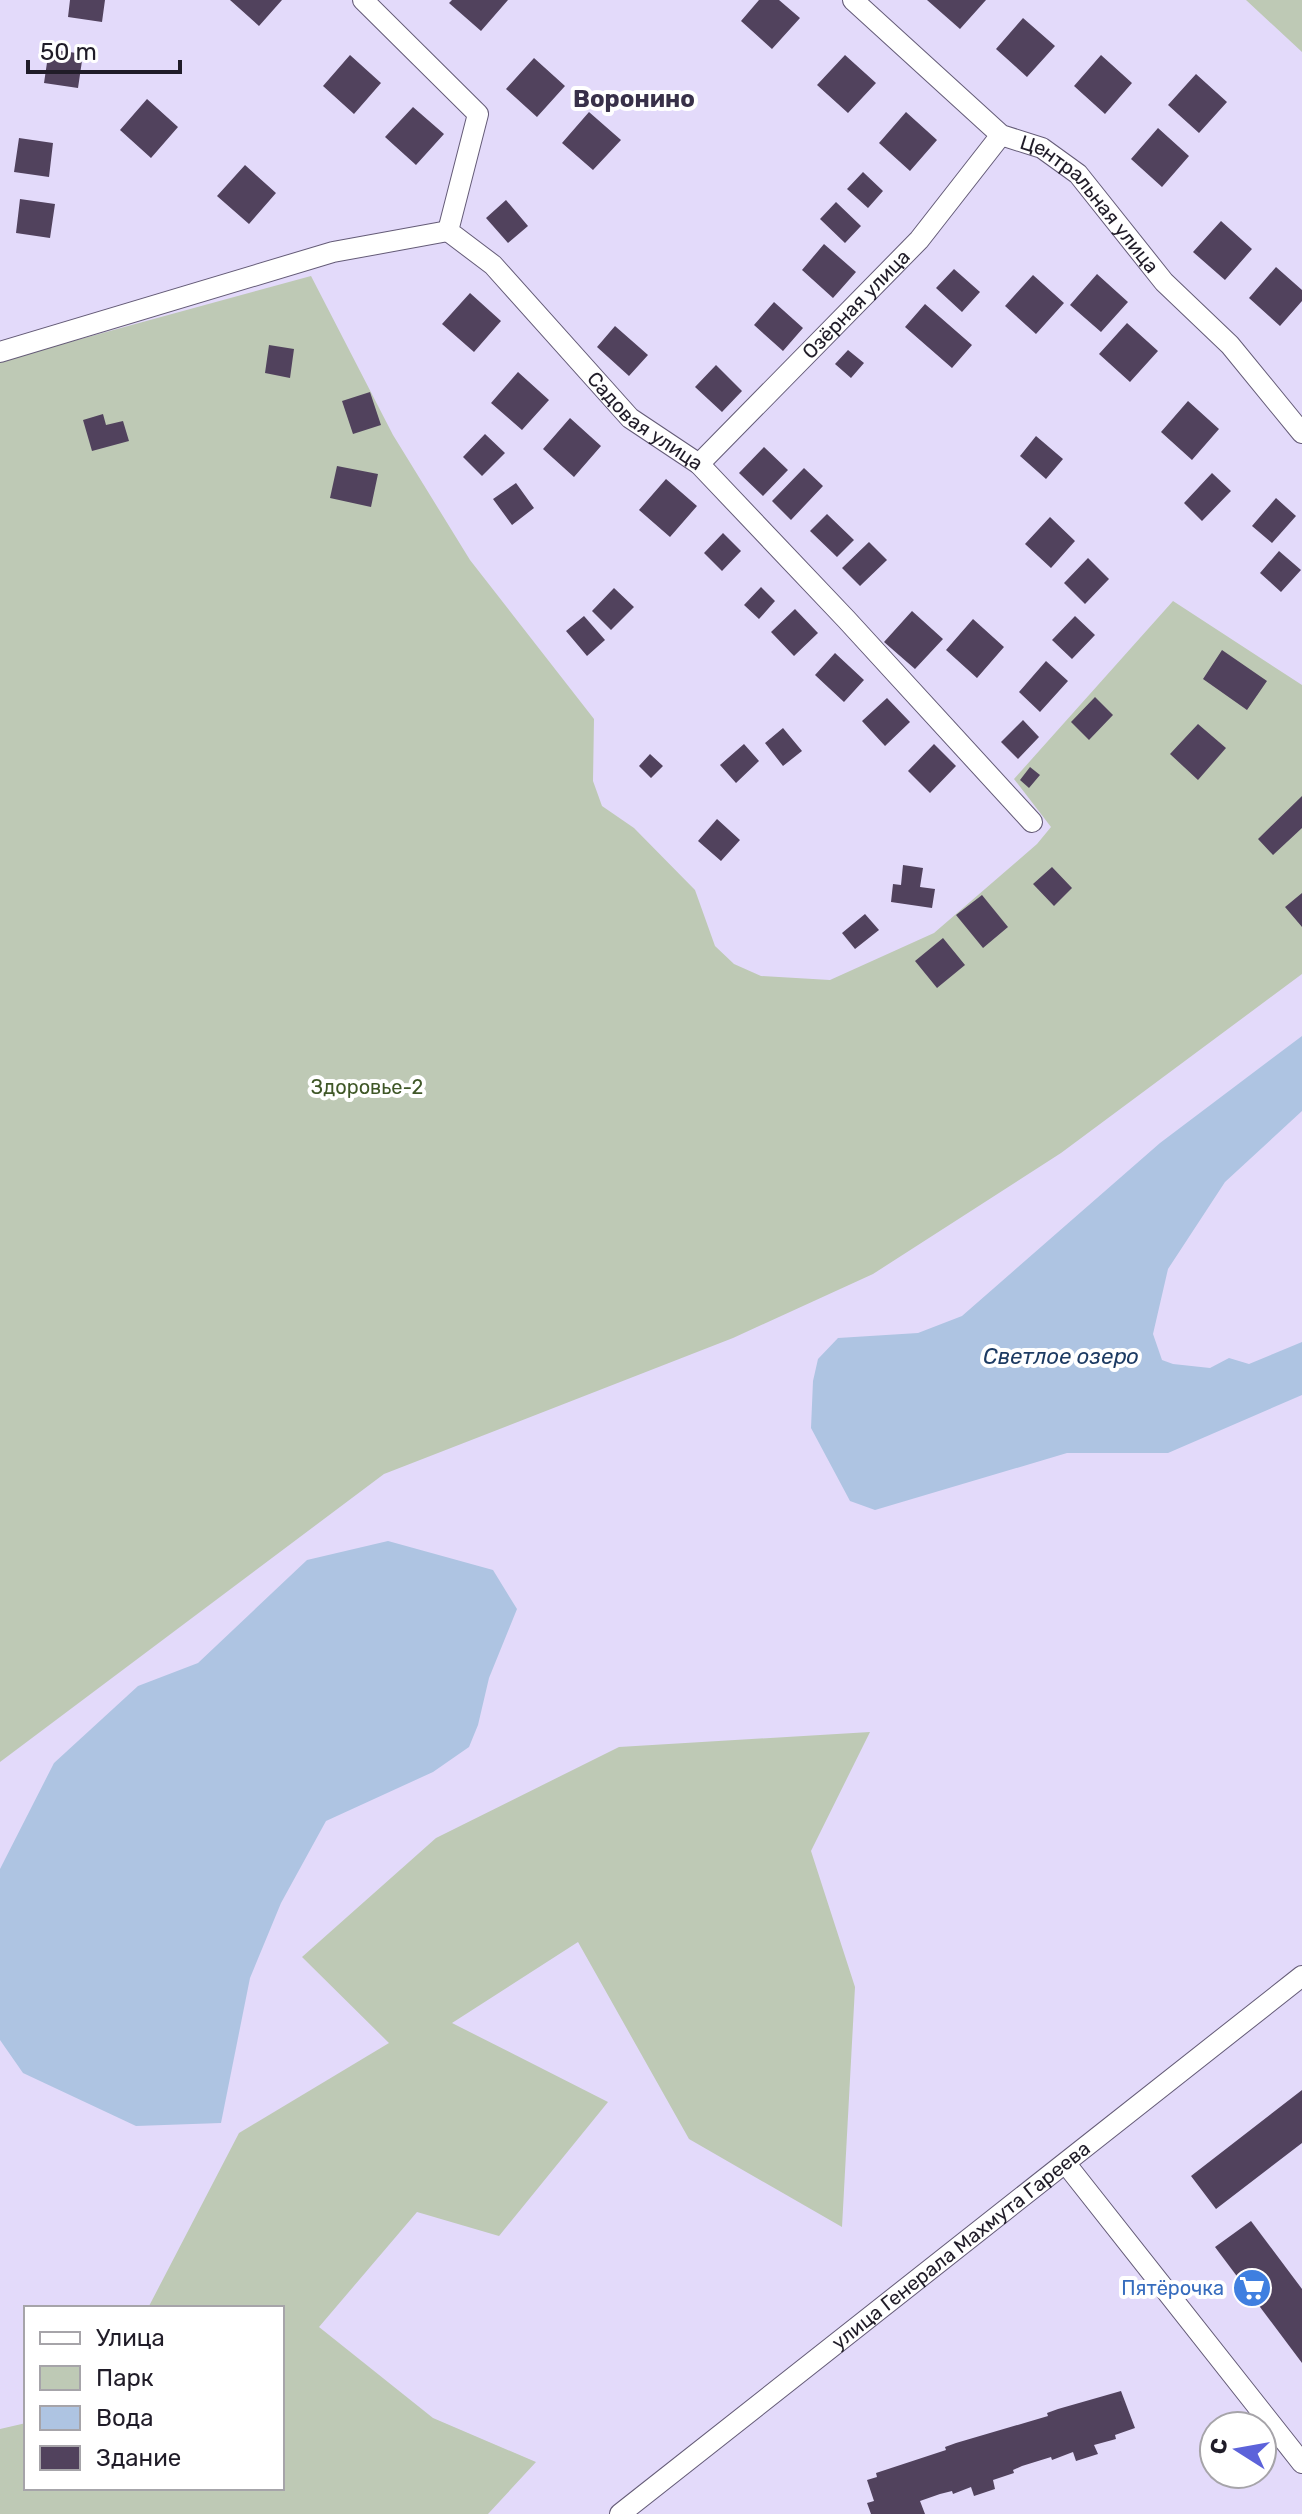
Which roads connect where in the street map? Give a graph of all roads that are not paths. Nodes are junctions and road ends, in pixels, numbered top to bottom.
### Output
1 (363, 0) edge
2 (853, 0) edge
3 (1001, 135) junction
4 (448, 231) junction
5 (0, 352) edge
6 (1302, 433) edge
7 (699, 464) junction
8 (1032, 822) dead end
9 (1302, 1976) edge
10 (1066, 2164) junction
11 (1302, 2463) edge
12 (620, 2514) edge

1 - 4 street
2 - 3 street, Центральная улица
3 - 6 street, Центральная улица
3 - 7 street, Озёрная улица
4 - 5 street
4 - 7 street, Садовая улица
7 - 8 street, Садовая улица
9 - 10 street, улица Генерала Махмута Гареева
10 - 11 street
10 - 12 street, улица Генерала Махмута Гареева

